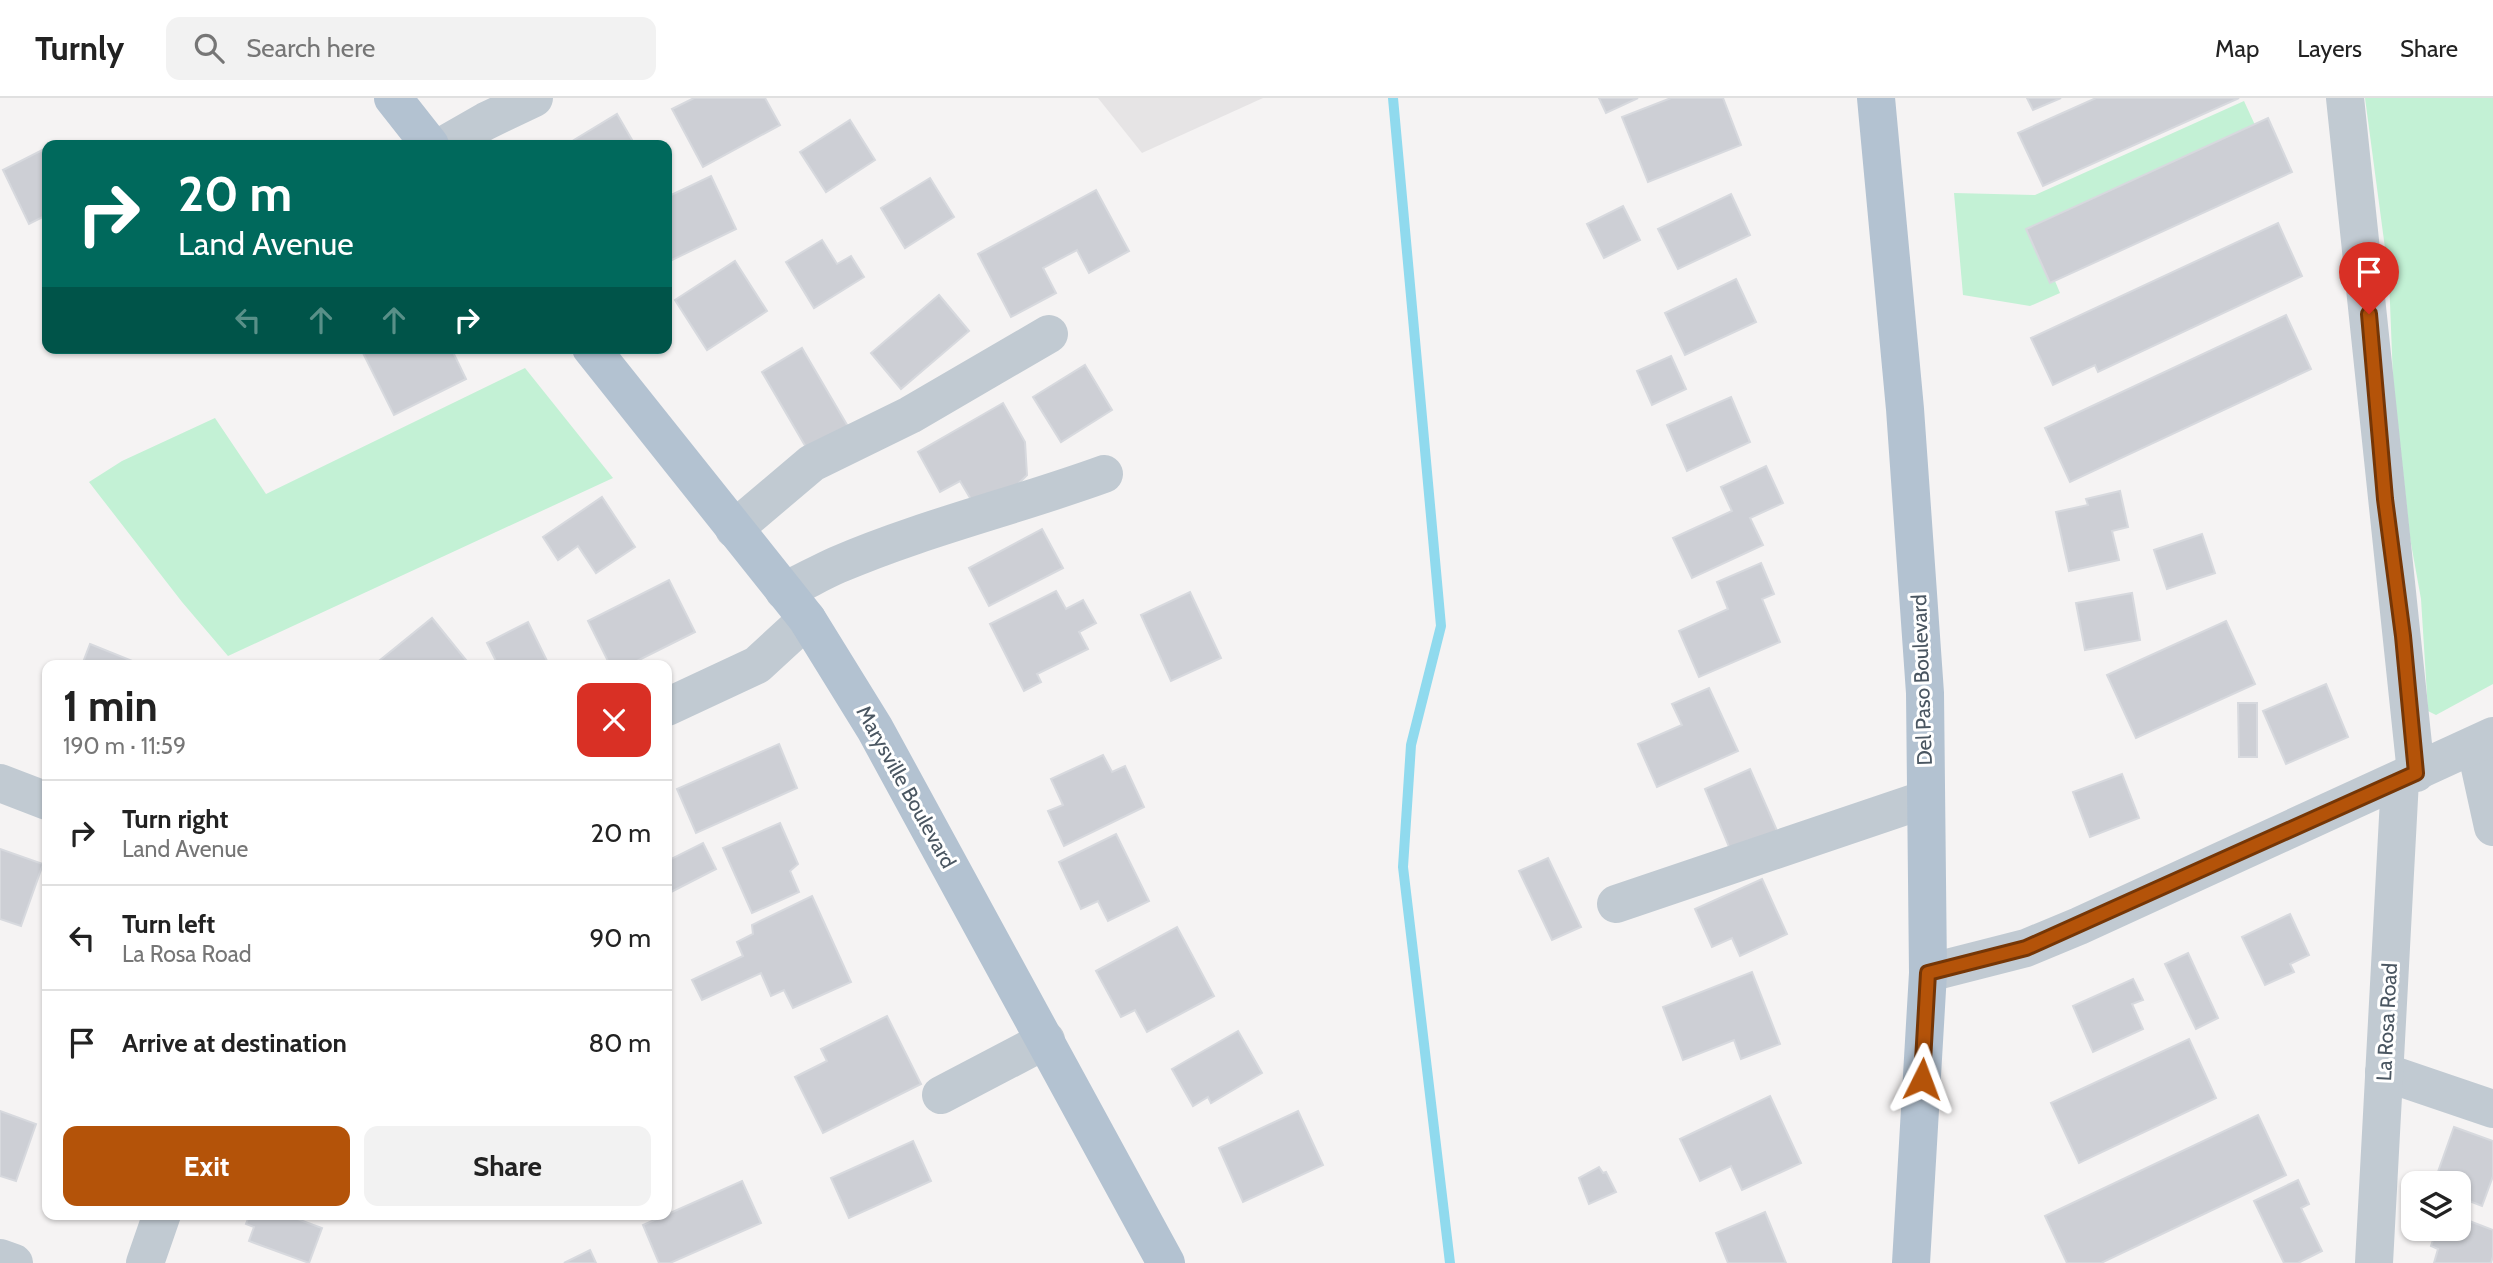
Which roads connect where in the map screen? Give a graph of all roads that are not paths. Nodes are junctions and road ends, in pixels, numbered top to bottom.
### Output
1 (393, 98) edge
2 (534, 98) edge
3 (1876, 98) edge
4 (2345, 98) edge
5 (426, 140) edge
6 (453, 140) edge
7 (1049, 334) dead end
8 (596, 354) edge
9 (1104, 474) dead end
10 (734, 529) junction
11 (795, 605) junction
12 (672, 705) edge
13 (2484, 741) edge
14 (2408, 777) junction
15 (0, 783) edge
16 (42, 799) edge
17 (1926, 799) junction
18 (2493, 827) edge
19 (1616, 904) dead end
20 (1928, 973) junction
21 (1046, 1041) junction
22 (2384, 1072) junction
23 (941, 1094) dead end
24 (2493, 1109) edge
25 (160, 1220) edge
26 (0, 1258) edge
27 (14, 1263) edge
28 (145, 1263) edge
29 (1166, 1263) edge
30 (1911, 1263) edge
31 (2374, 1263) edge

1 - 5 main road
2 - 6 street
3 - 17 main road, Del Paso Boulevard
4 - 14 street, La Rosa Road
7 - 10 street
8 - 10 main road, Marysville Boulevard
9 - 11 street
10 - 11 main road, Marysville Boulevard
11 - 12 street
11 - 21 main road, Marysville Boulevard
13 - 14 street
13 - 18 street
14 - 20 street
14 - 22 street, La Rosa Road
15 - 16 street
17 - 19 street
17 - 20 main road, Del Paso Boulevard
20 - 30 main road, Del Paso Boulevard
21 - 23 street
21 - 29 main road, Marysville Boulevard
22 - 24 street
22 - 31 street, La Rosa Road
25 - 28 street
26 - 27 street

